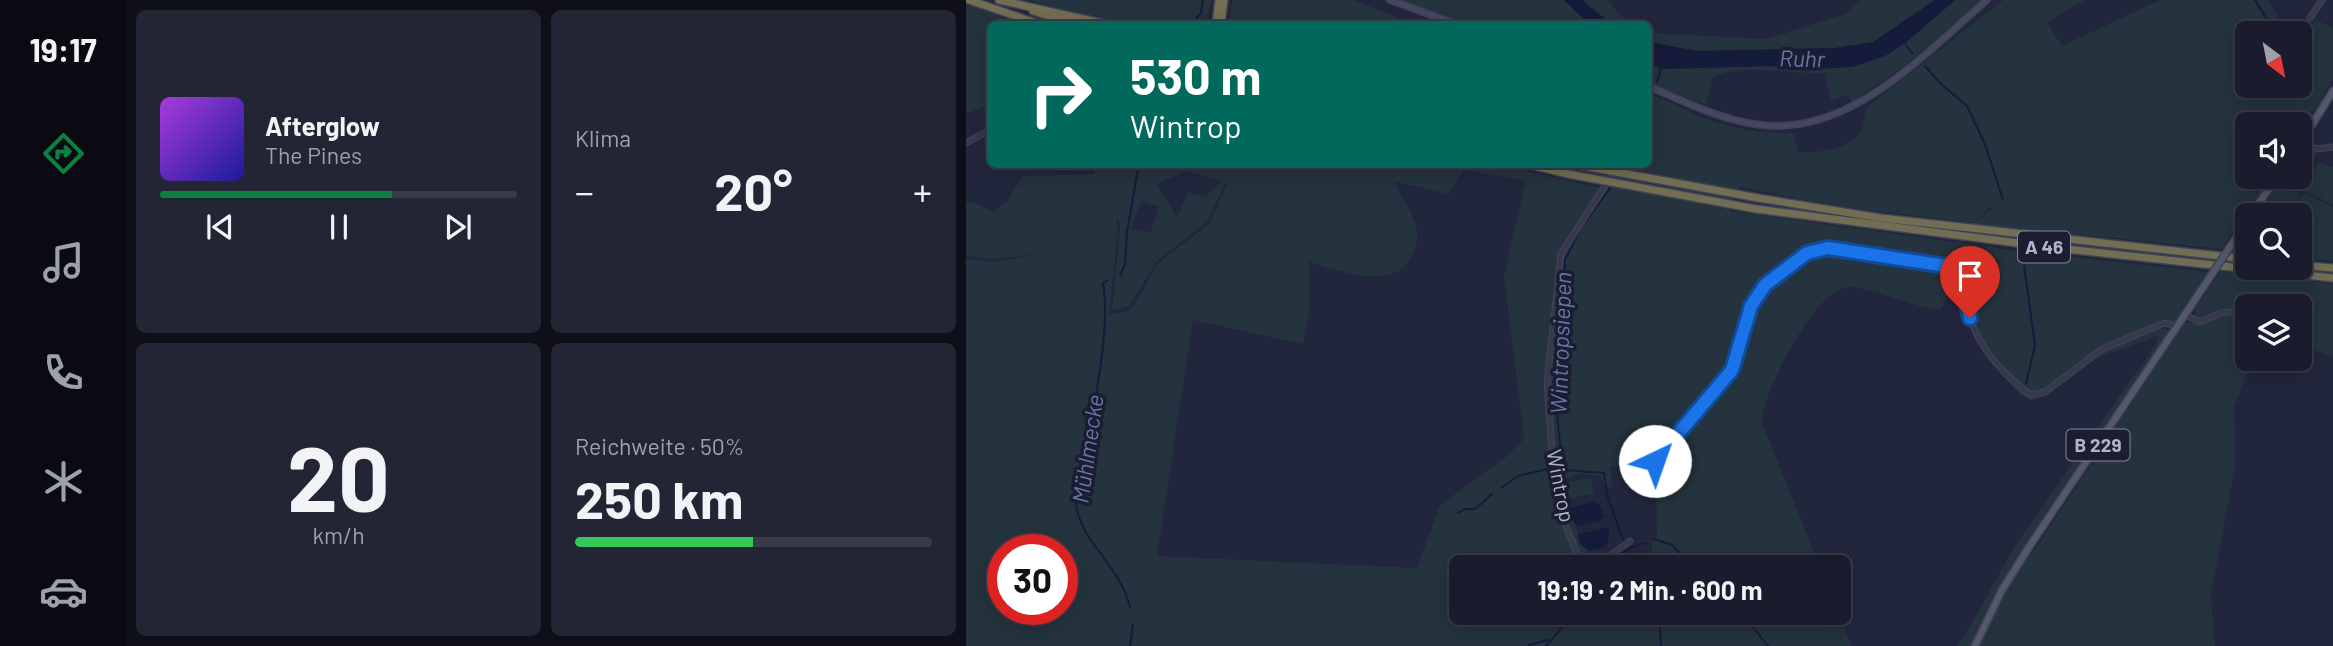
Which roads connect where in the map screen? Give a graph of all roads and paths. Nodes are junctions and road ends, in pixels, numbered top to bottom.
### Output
1 (969, 0) edge
2 (999, 0) edge
3 (1222, 0) edge
4 (1390, 0) edge
5 (1987, 0) edge
6 (2322, 0) edge
7 (1219, 16) junction
8 (1019, 18) junction
9 (2310, 19) dead end
10 (1026, 21) edge
11 (1029, 21) edge
12 (1064, 21) edge
13 (1093, 21) edge
14 (1213, 21) edge
15 (1220, 21) edge
16 (1448, 21) edge
17 (1652, 87) edge
18 (2333, 91) edge
19 (2312, 125) edge
20 (987, 132) edge
21 (966, 143) edge
22 (2333, 147) edge
23 (2312, 148) edge
24 (1543, 168) edge
25 (1595, 168) edge
26 (1616, 168) edge
27 (2235, 239) edge
28 (2235, 258) edge
29 (2312, 265) edge
30 (2333, 268) edge
31 (2333, 278) edge
32 (2235, 312) edge
33 (2185, 315) junction
34 (2178, 326) junction
35 (1638, 466) dead end
36 (1630, 541) dead end
37 (1975, 646) edge

1 - 8 highway
2 - 12 highway
2 - 13 highway
3 - 7 highway
4 - 16 main road
5 - 17 main road
6 - 9 street
7 - 14 highway
7 - 15 highway
8 - 10 highway
8 - 11 highway
18 - 19 main road
20 - 21 street
22 - 23 street
24 - 31 highway, A 46, bridge
25 - 28 highway, A 46, bridge
26 - 36 street, Wintrop
27 - 33 main road, B 229, bridge
29 - 30 highway
32 - 33 street
33 - 34 main road, B 229
34 - 35 street
34 - 37 main road, B 229

